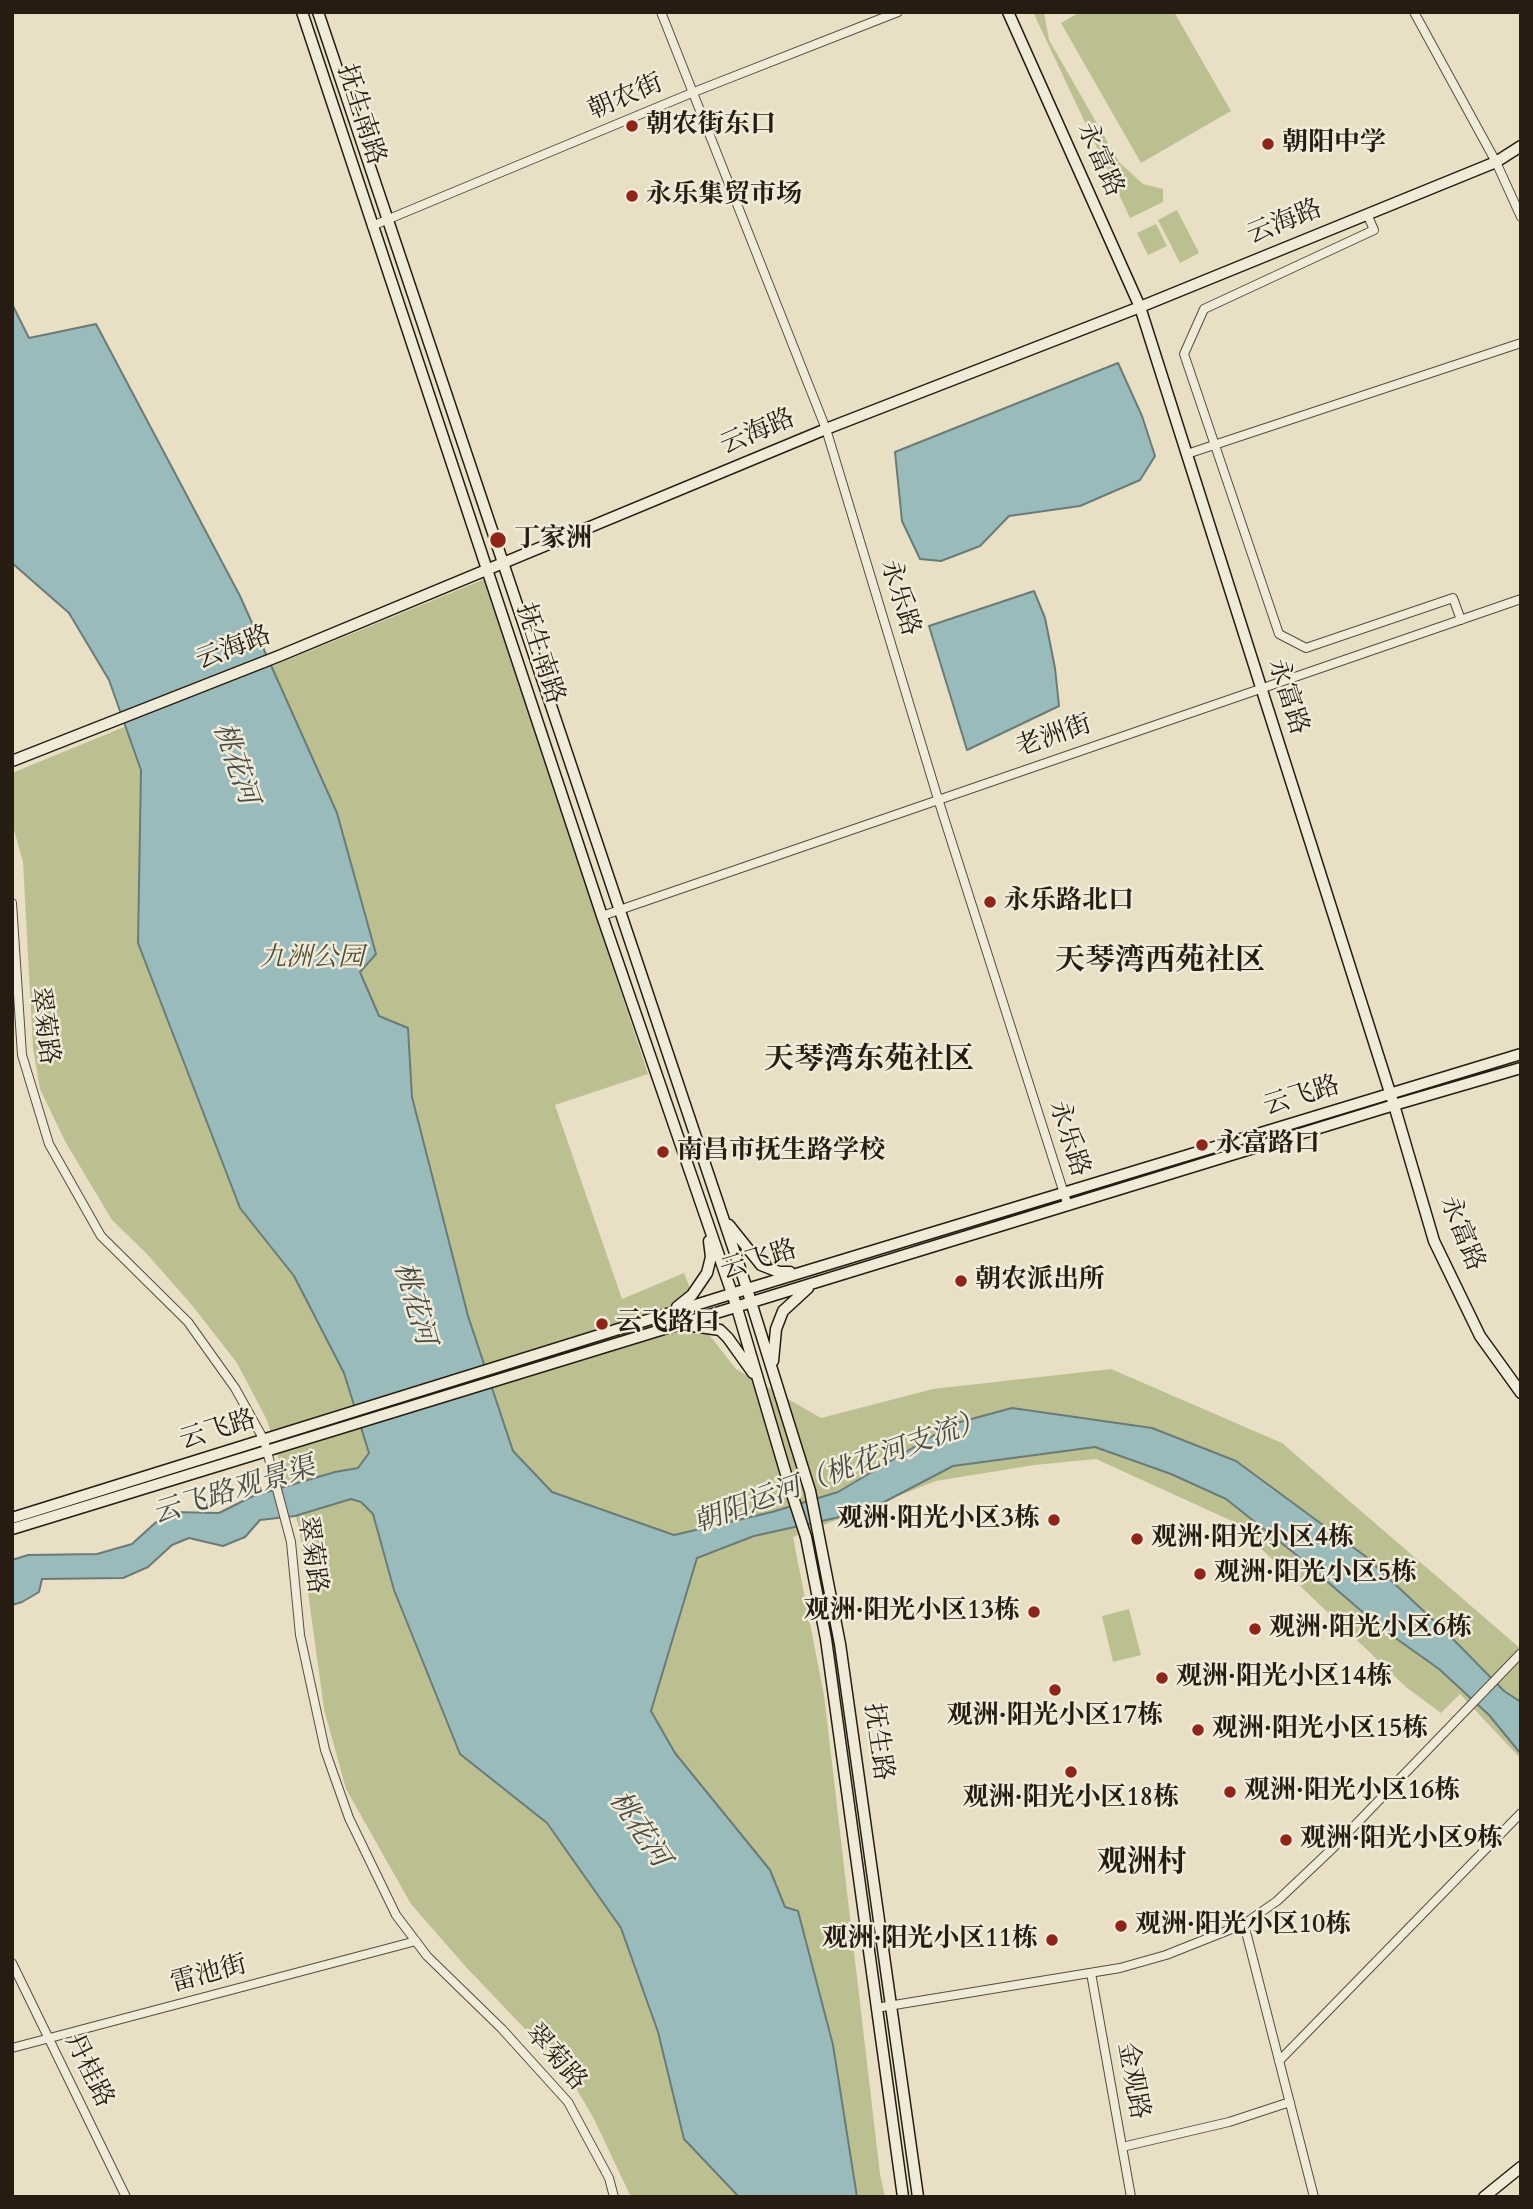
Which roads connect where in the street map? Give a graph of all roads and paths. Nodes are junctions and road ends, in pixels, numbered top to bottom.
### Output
1 (302, 12) edge
2 (318, 12) edge
3 (661, 12) edge
4 (898, 12) edge
5 (1008, 12) edge
6 (1414, 12) edge
7 (694, 92) junction
8 (1521, 146) edge
9 (1496, 162) junction
10 (1367, 214) junction
11 (1521, 217) edge
12 (388, 221) junction
13 (372, 226) junction
14 (1140, 307) junction
15 (1521, 343) edge
16 (826, 429) junction
17 (1215, 444) junction
18 (1187, 454) junction
19 (502, 564) junction
20 (487, 570) junction
21 (1521, 599) edge
22 (1461, 620) junction
23 (1261, 689) junction
24 (12, 761) edge
25 (938, 800) junction
26 (12, 903) edge
27 (620, 909) junction
28 (602, 916) junction
29 (1521, 1054) edge
30 (1521, 1068) edge
31 (1392, 1099) junction
32 (1063, 1192) junction
33 (1068, 1206) junction
34 (721, 1214) junction
35 (706, 1217) junction
36 (800, 1272) junction
37 (813, 1284) junction
38 (747, 1289) junction
39 (732, 1293) junction
40 (751, 1302) junction
41 (737, 1308) junction
42 (670, 1312) junction
43 (680, 1325) junction
44 (774, 1374) junction
45 (758, 1380) junction
46 (1521, 1393) edge
47 (266, 1446) junction
48 (12, 1518) edge
49 (12, 1529) edge
50 (1521, 1653) edge
51 (1521, 1813) edge
52 (1244, 1924) junction
53 (416, 1941) junction
54 (12, 1963) edge
55 (1091, 1973) junction
56 (891, 2006) junction
57 (876, 2008) junction
58 (49, 2039) junction
59 (12, 2048) edge
60 (1279, 2061) junction
61 (1290, 2102) junction
62 (1122, 2147) junction
63 (1521, 2167) edge
64 (126, 2197) edge
65 (614, 2197) edge
66 (903, 2197) edge
67 (918, 2197) edge
68 (1131, 2197) edge
69 (1314, 2197) edge
70 (1484, 2197) edge

1 - 13 main road, 抚生南路
2 - 12 main road, 抚生南路
3 - 7 street, 永乐路
4 - 7 street, 朝农街
5 - 14 main road, 永富路
6 - 9 street
7 - 12 street, 朝农街
7 - 16 street, 永乐路
8 - 9 main road, 云海路
9 - 10 main road, 云海路
9 - 11 street
10 - 14 main road, 云海路
10 - 17 street
12 - 13 street, 朝农街
12 - 19 main road, 抚生南路
13 - 20 main road, 抚生南路
14 - 16 main road, 云海路
14 - 18 main road, 永富路
15 - 17 street
16 - 19 main road, 云海路
16 - 25 street, 永乐路
17 - 18 street
17 - 22 street
18 - 23 main road, 永富路
19 - 20 main road, 云海路
19 - 27 main road, 抚生南路
20 - 24 main road, 云海路
20 - 28 main road, 抚生南路
21 - 22 street, 老洲街
22 - 23 street, 老洲街
23 - 25 street, 老洲街
23 - 31 main road, 永富路
25 - 27 street, 老洲街
25 - 32 street, 永乐路
26 - 47 street, 翠菊路
27 - 28 street, 老洲街
27 - 34 main road, 抚生南路
28 - 35 main road, 抚生南路
29 - 31 main road, 云飞路
30 - 31 main road, 云飞路
31 - 32 main road, 云飞路
31 - 33 main road, 云飞路
31 - 46 main road, 永富路
32 - 33 street, 永乐路
32 - 36 main road, 云飞路
33 - 37 main road, 云飞路
34 - 36 main road
34 - 38 main road, 抚生南路
35 - 39 main road, 抚生南路
35 - 42 main road
36 - 38 main road, 云飞路
37 - 40 main road, 云飞路
37 - 44 main road
38 - 39 main road, 云飞路
38 - 40 main road, 抚生南路
39 - 41 main road, 抚生南路
39 - 42 main road, 云飞路
40 - 41 main road, 云飞路
40 - 44 main road, 抚生路
41 - 43 main road, 云飞路
41 - 45 main road, 抚生路
42 - 47 main road, 云飞路
43 - 45 main road
43 - 47 main road, 云飞路
44 - 56 main road, 抚生路
45 - 57 main road, 抚生路, bridge
47 - 48 main road, 云飞路
47 - 49 main road, 云飞路
47 - 53 street, 翠菊路
50 - 52 street
51 - 60 street
52 - 55 street
52 - 60 street
53 - 58 street, 雷池街
53 - 65 street, 翠菊路
54 - 58 street, 丹桂路
55 - 56 street
55 - 62 street, 金观路
56 - 57 street
56 - 67 main road, 抚生路
57 - 66 main road, 抚生路
58 - 59 street, 雷池街
58 - 64 street, 丹桂路
60 - 61 street
61 - 62 street
61 - 69 street
62 - 68 street, 金观路
63 - 70 main road

